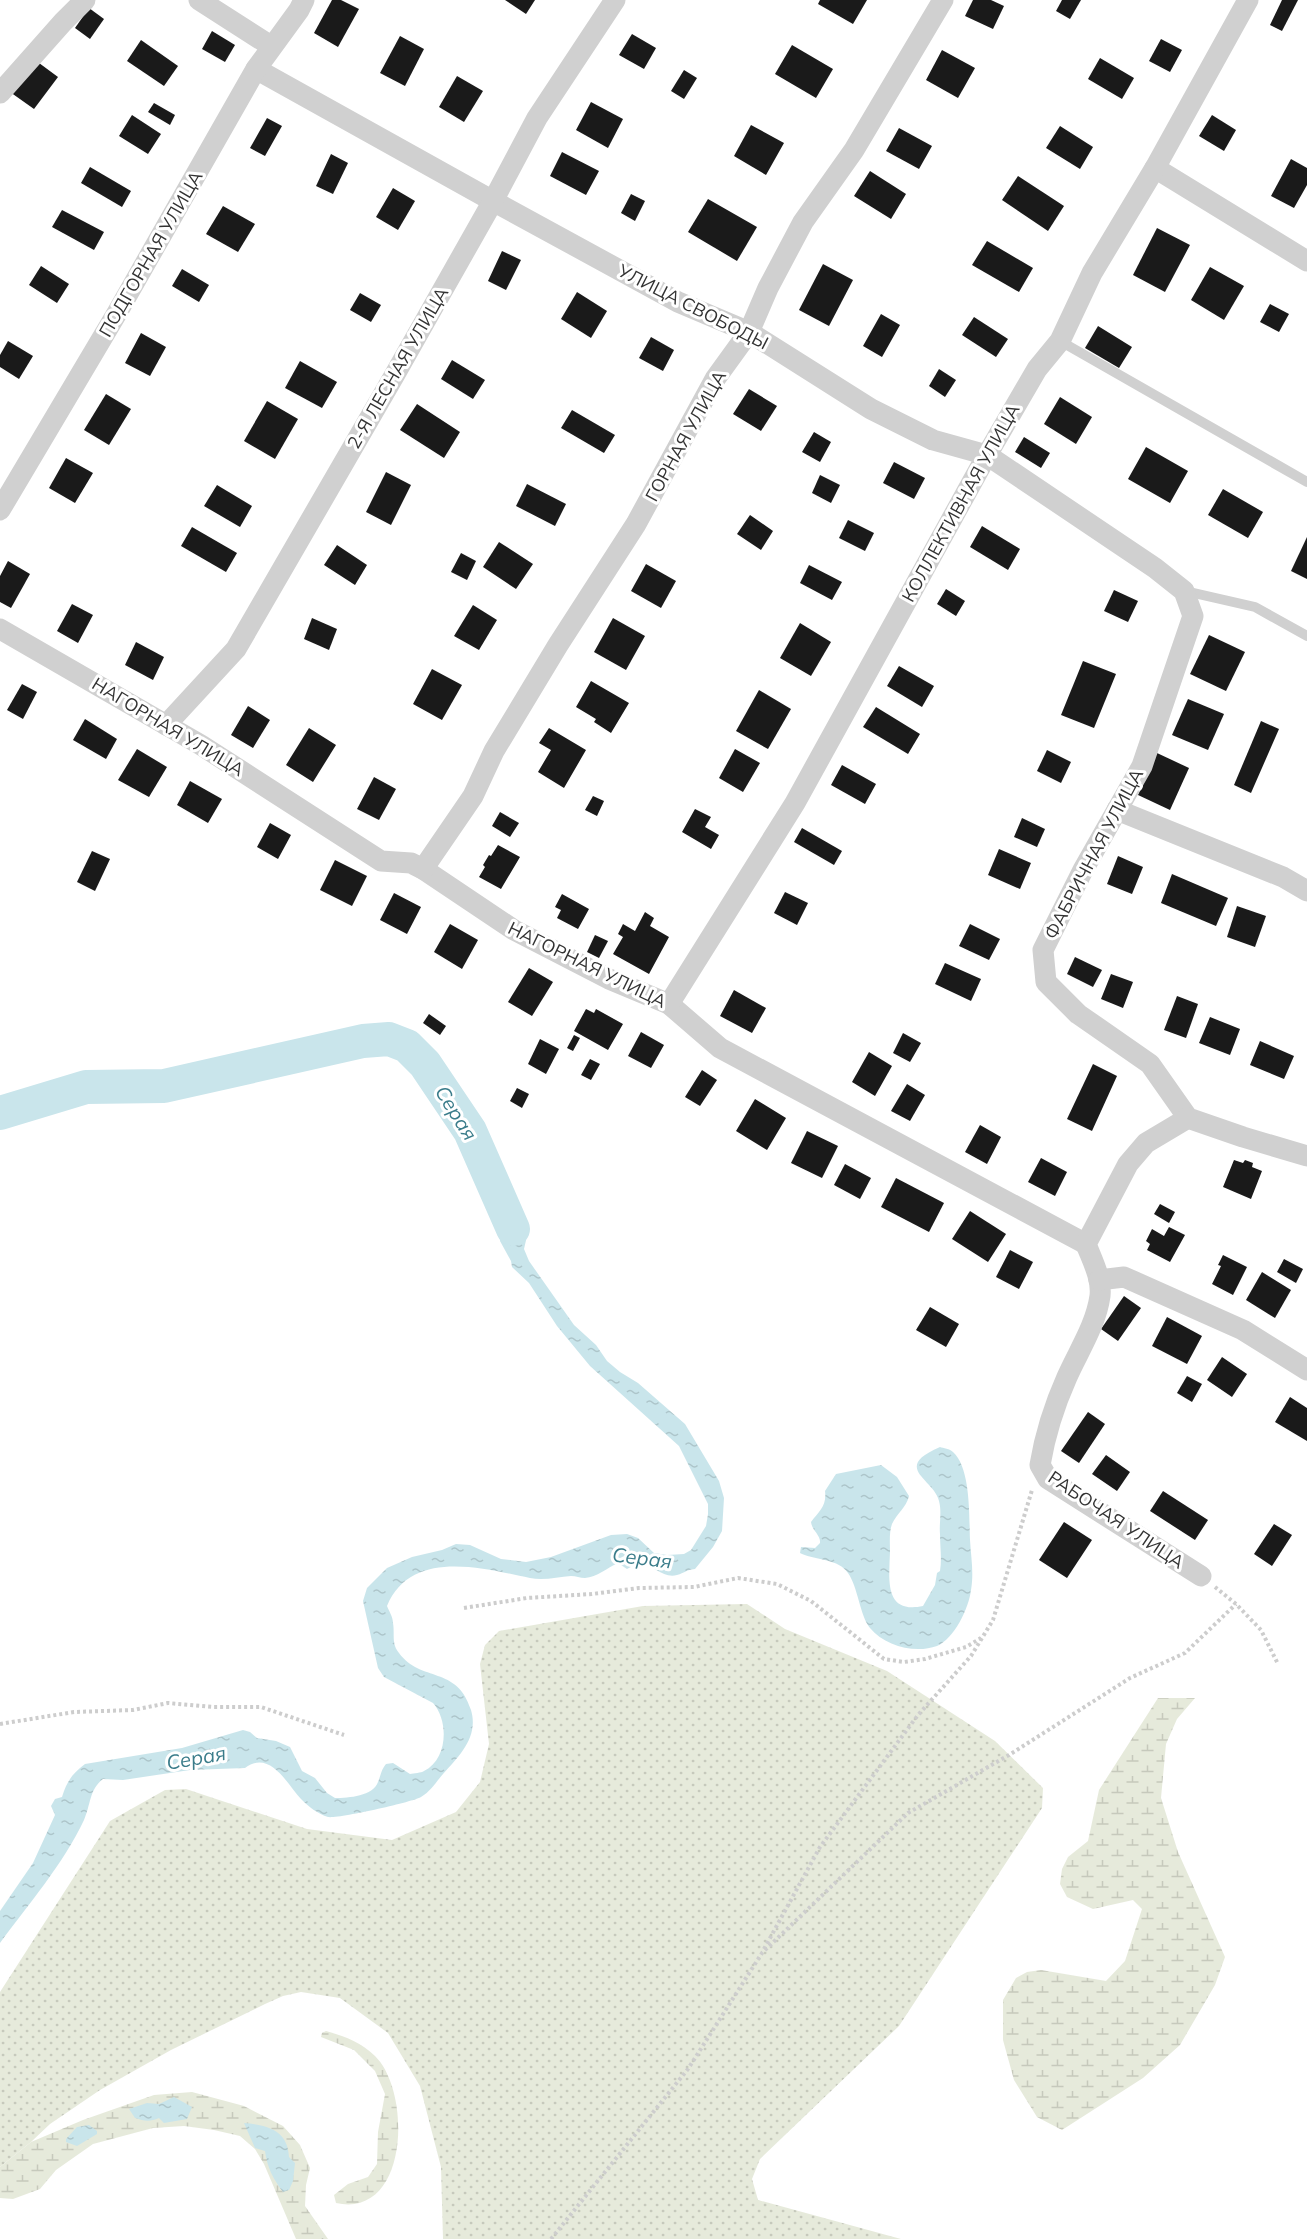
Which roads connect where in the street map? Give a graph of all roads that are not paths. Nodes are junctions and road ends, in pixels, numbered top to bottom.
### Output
1 (84, 0) edge
2 (199, 0) edge
3 (304, 0) edge
4 (615, 0) edge
5 (943, 0) edge
6 (1248, 0) edge
7 (272, 46) junction
8 (256, 69) junction
9 (0, 93) edge
10 (1155, 168) junction
11 (493, 201) junction
12 (1307, 261) edge
13 (750, 332) junction
14 (1060, 341) junction
15 (987, 455) junction
16 (1307, 482) edge
17 (0, 510) edge
18 (1184, 591) junction
19 (0, 629) edge
20 (1307, 636) edge
21 (166, 725) junction
22 (1117, 810) junction
23 (423, 869) junction
24 (1307, 891) edge
25 (669, 1004) junction
26 (1188, 1118) junction
27 (1307, 1156) edge
28 (1086, 1244) junction
29 (1099, 1280) junction
30 (1307, 1370) edge
31 (1201, 1576) road end

1 - 9 street
2 - 7 street
3 - 7 street, ПОДГОРНАЯ УЛИЦА
4 - 11 street, 2-Я ЛЕСНАЯ УЛИЦА
5 - 13 street, ГОРНАЯ УЛИЦА
6 - 10 street, КОЛЛЕКТИВНАЯ УЛИЦА
7 - 8 street, ПОДГОРНАЯ УЛИЦА
8 - 11 street, УЛИЦА СВОБОДЫ
8 - 17 street, ПОДГОРНАЯ УЛИЦА
10 - 12 street
10 - 14 street, КОЛЛЕКТИВНАЯ УЛИЦА
11 - 13 street, УЛИЦА СВОБОДЫ
11 - 21 street, 2-Я ЛЕСНАЯ УЛИЦА
13 - 15 street, УЛИЦА СВОБОДЫ
13 - 23 street, ГОРНАЯ УЛИЦА
14 - 15 street, КОЛЛЕКТИВНАЯ УЛИЦА
14 - 16 lane
15 - 18 street, УЛИЦА СВОБОДЫ
15 - 25 street, КОЛЛЕКТИВНАЯ УЛИЦА
18 - 20 lane
18 - 22 street, ФАБРИЧНАЯ УЛИЦА
19 - 21 street, НАГОРНАЯ УЛИЦА
21 - 23 street, НАГОРНАЯ УЛИЦА
22 - 24 street
22 - 26 street, ФАБРИЧНАЯ УЛИЦА
23 - 25 street, НАГОРНАЯ УЛИЦА
25 - 28 street, НАГОРНАЯ УЛИЦА
26 - 27 street
26 - 28 street
28 - 29 street, РАБОЧАЯ УЛИЦА
29 - 30 street
29 - 31 street, РАБОЧАЯ УЛИЦА

